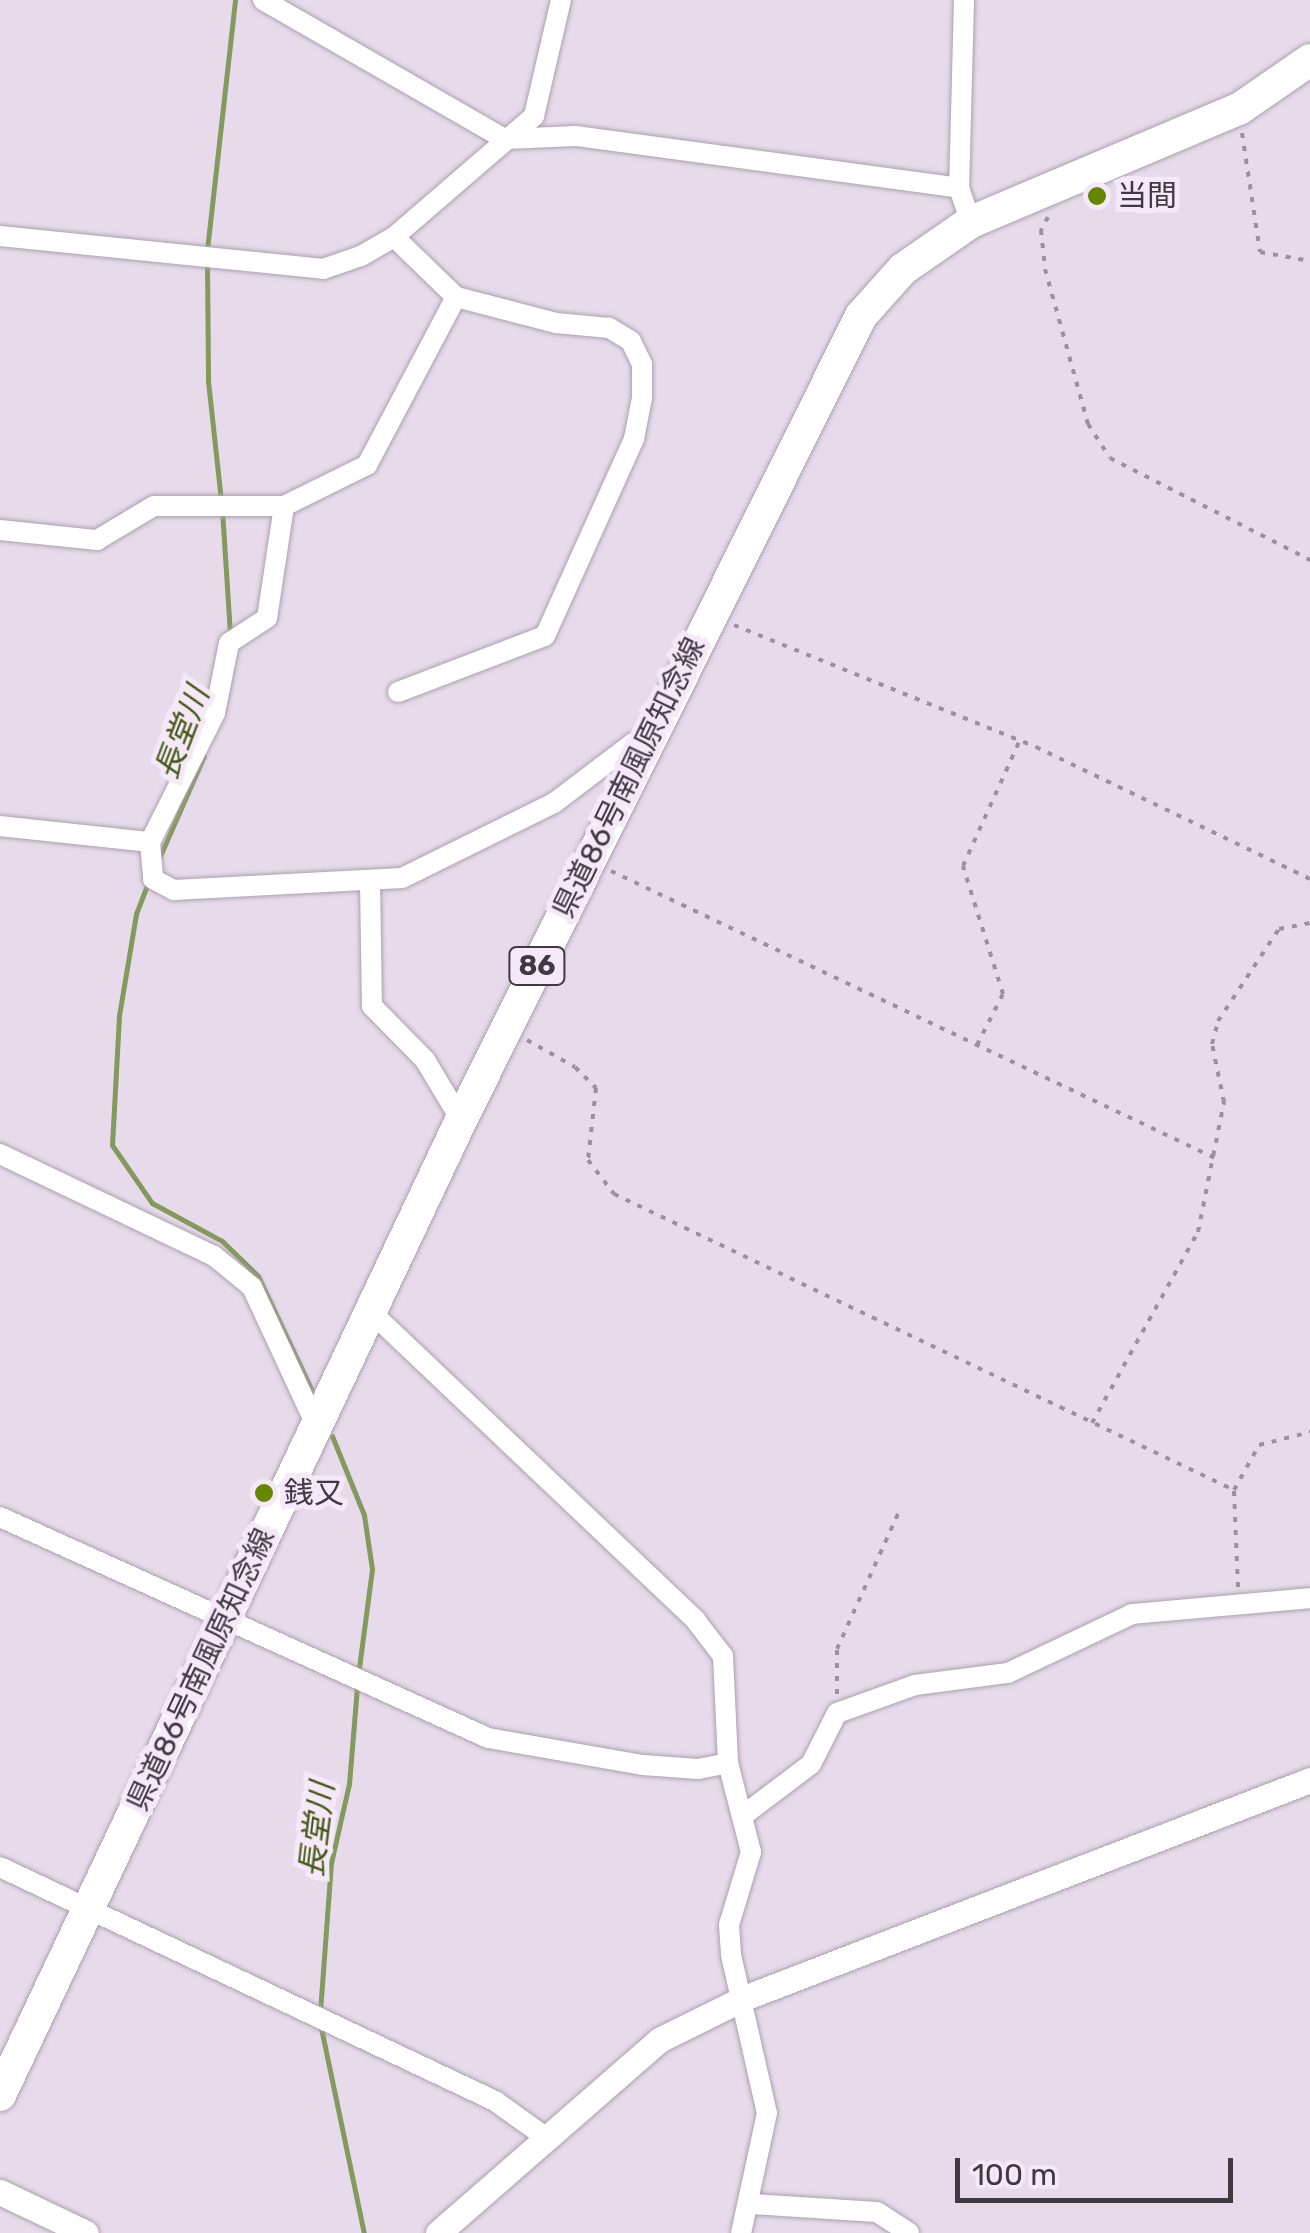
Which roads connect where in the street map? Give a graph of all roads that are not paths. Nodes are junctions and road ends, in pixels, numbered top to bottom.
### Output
1 (264, 0) edge
2 (561, 0) edge
3 (964, 0) edge
4 (1310, 60) edge
5 (505, 139) junction
6 (959, 188) junction
7 (971, 222) junction
8 (0, 236) edge
9 (394, 237) junction
10 (456, 297) junction
11 (284, 506) junction
12 (0, 530) edge
13 (398, 692) dead end
14 (648, 743) junction
15 (0, 826) edge
16 (150, 842) junction
17 (370, 881) junction
18 (461, 1120) junction
19 (0, 1154) edge
20 (372, 1313) junction
21 (317, 1427) junction
22 (0, 1517) edge
23 (1310, 1598) edge
24 (227, 1616) junction
25 (728, 1764) junction
26 (1310, 1780) edge
27 (745, 1814) junction
28 (0, 1867) edge
29 (89, 1907) junction
30 (744, 1998) junction
31 (0, 2095) edge
32 (548, 2138) junction
33 (0, 2192) edge
34 (752, 2204) junction
35 (86, 2233) edge
36 (438, 2233) edge
37 (741, 2233) edge
38 (909, 2233) edge

1 - 5 street
2 - 5 street
3 - 6 street
4 - 7 main road, 県道86号南風原知念線 / 86
5 - 6 street
5 - 9 street
6 - 7 street
7 - 14 main road, 県道86号南風原知念線 / 86
8 - 9 street
9 - 10 street
10 - 11 street
10 - 13 street
11 - 12 street
11 - 16 street
14 - 17 street
14 - 18 main road, 県道86号南風原知念線 / 86
15 - 16 street
16 - 17 street
17 - 18 street
18 - 20 main road, 県道86号南風原知念線 / 86
19 - 21 street
20 - 21 main road, 県道86号南風原知念線 / 86
20 - 25 street
21 - 24 main road, 県道86号南風原知念線 / 86
22 - 24 street
23 - 27 street
24 - 25 street
24 - 29 main road, 県道86号南風原知念線 / 86
25 - 27 street
26 - 30 street
27 - 30 street
28 - 29 street
29 - 31 main road, 県道86号南風原知念線 / 86
29 - 32 street
30 - 32 street
30 - 34 street
32 - 36 street
33 - 35 street
34 - 37 street
34 - 38 street

